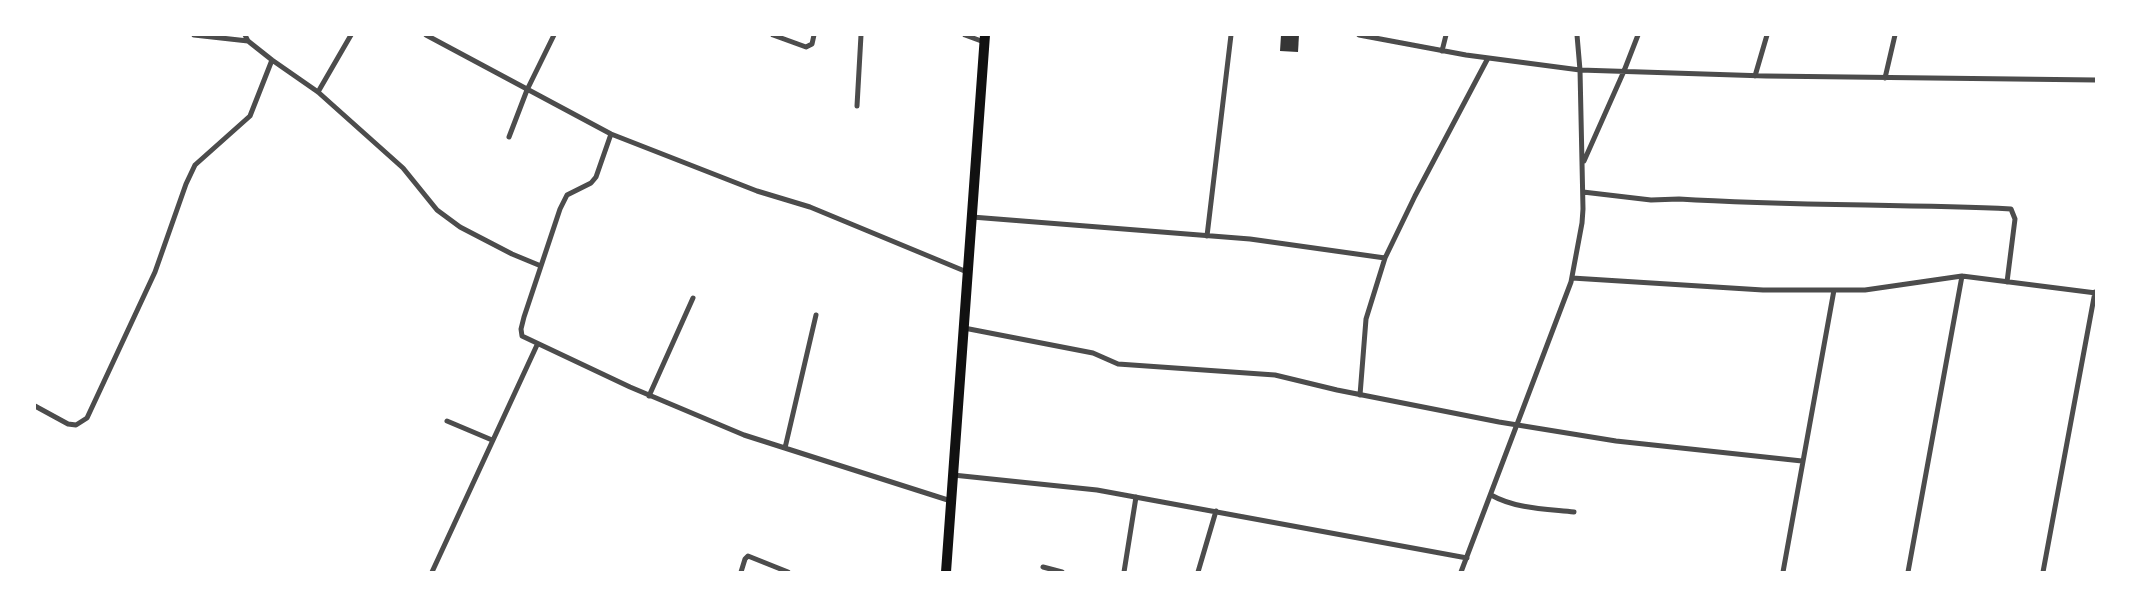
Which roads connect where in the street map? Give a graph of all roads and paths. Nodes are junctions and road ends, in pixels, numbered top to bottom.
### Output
1 (194, 35) edge
2 (245, 35) edge
3 (351, 35) edge
4 (426, 35) edge
5 (554, 35) edge
6 (773, 35) edge
7 (814, 35) edge
8 (861, 35) edge
9 (965, 35) edge
10 (1231, 35) edge
11 (1359, 35) edge
12 (1446, 35) edge
13 (1577, 35) edge
14 (1638, 35) edge
15 (1767, 35) edge
16 (1895, 35) edge
17 (984, 38) edge
18 (248, 41) junction
19 (1442, 51) junction
20 (1488, 58) junction
21 (272, 60) junction
22 (1580, 70) junction
23 (1624, 71) junction
24 (1755, 76) junction
25 (1885, 78) junction
26 (2096, 80) edge
27 (527, 90) junction
28 (318, 92) junction
29 (857, 106) dead end
30 (611, 134) junction
31 (508, 137) dead end
32 (1583, 163) junction
33 (1583, 192) junction
34 (972, 217) junction
35 (1207, 236) junction
36 (1385, 258) junction
37 (541, 266) junction
38 (968, 272) junction
39 (1962, 276) junction
40 (1572, 278) junction
41 (2007, 282) junction
42 (1834, 290) junction
43 (2096, 292) edge
44 (693, 298) dead end
45 (816, 315) dead end
46 (964, 328) junction
47 (537, 344) junction
48 (1360, 395) junction
49 (649, 396) junction
50 (35, 406) edge
51 (447, 421) dead end
52 (1518, 424) junction
53 (492, 440) junction
54 (785, 448) junction
55 (1802, 461) junction
56 (953, 475) junction
57 (1491, 495) junction
58 (1136, 497) junction
59 (951, 501) junction
60 (1216, 511) junction
61 (1574, 512) dead end
62 (1467, 558) junction
63 (1044, 567) dead end
64 (432, 572) edge
65 (741, 572) edge
66 (788, 572) edge
67 (946, 572) edge
68 (1062, 572) edge
69 (1124, 572) edge
70 (1198, 572) edge
71 (1461, 572) edge
72 (1783, 572) edge
73 (1908, 572) edge
74 (2043, 572) edge

1 - 18 street
2 - 18 street
3 - 28 street
4 - 27 street
5 - 27 street
6 - 7 street
8 - 29 street
9 - 17 street
10 - 35 street
11 - 19 street
12 - 19 street
13 - 22 street
14 - 23 street
15 - 24 street
16 - 25 street
17 - 34 main road
18 - 21 street
19 - 20 street
20 - 22 street
20 - 36 street
21 - 28 street
21 - 50 street
22 - 23 street
22 - 32 street
23 - 24 street
23 - 32 street
24 - 25 street
25 - 26 street
27 - 30 street
27 - 31 street
28 - 37 street
30 - 37 street
30 - 38 street
32 - 33 street
33 - 40 street
33 - 41 street
34 - 35 street
34 - 38 main road
35 - 36 street
36 - 48 street
37 - 47 street
38 - 46 main road
39 - 41 street
39 - 42 street
39 - 73 street
40 - 42 street
40 - 52 street
41 - 43 street
42 - 55 street
43 - 74 street
44 - 49 street
45 - 54 street
46 - 48 street
46 - 56 main road
47 - 49 street
47 - 53 street
48 - 52 street
49 - 54 street
51 - 53 street
52 - 55 street
52 - 57 street
53 - 64 street
54 - 59 street
55 - 72 street
56 - 58 street
56 - 59 main road
57 - 61 street
57 - 62 street
58 - 60 street
58 - 69 street
59 - 67 main road
60 - 62 street
60 - 70 street
62 - 71 street
63 - 68 street
65 - 66 street

